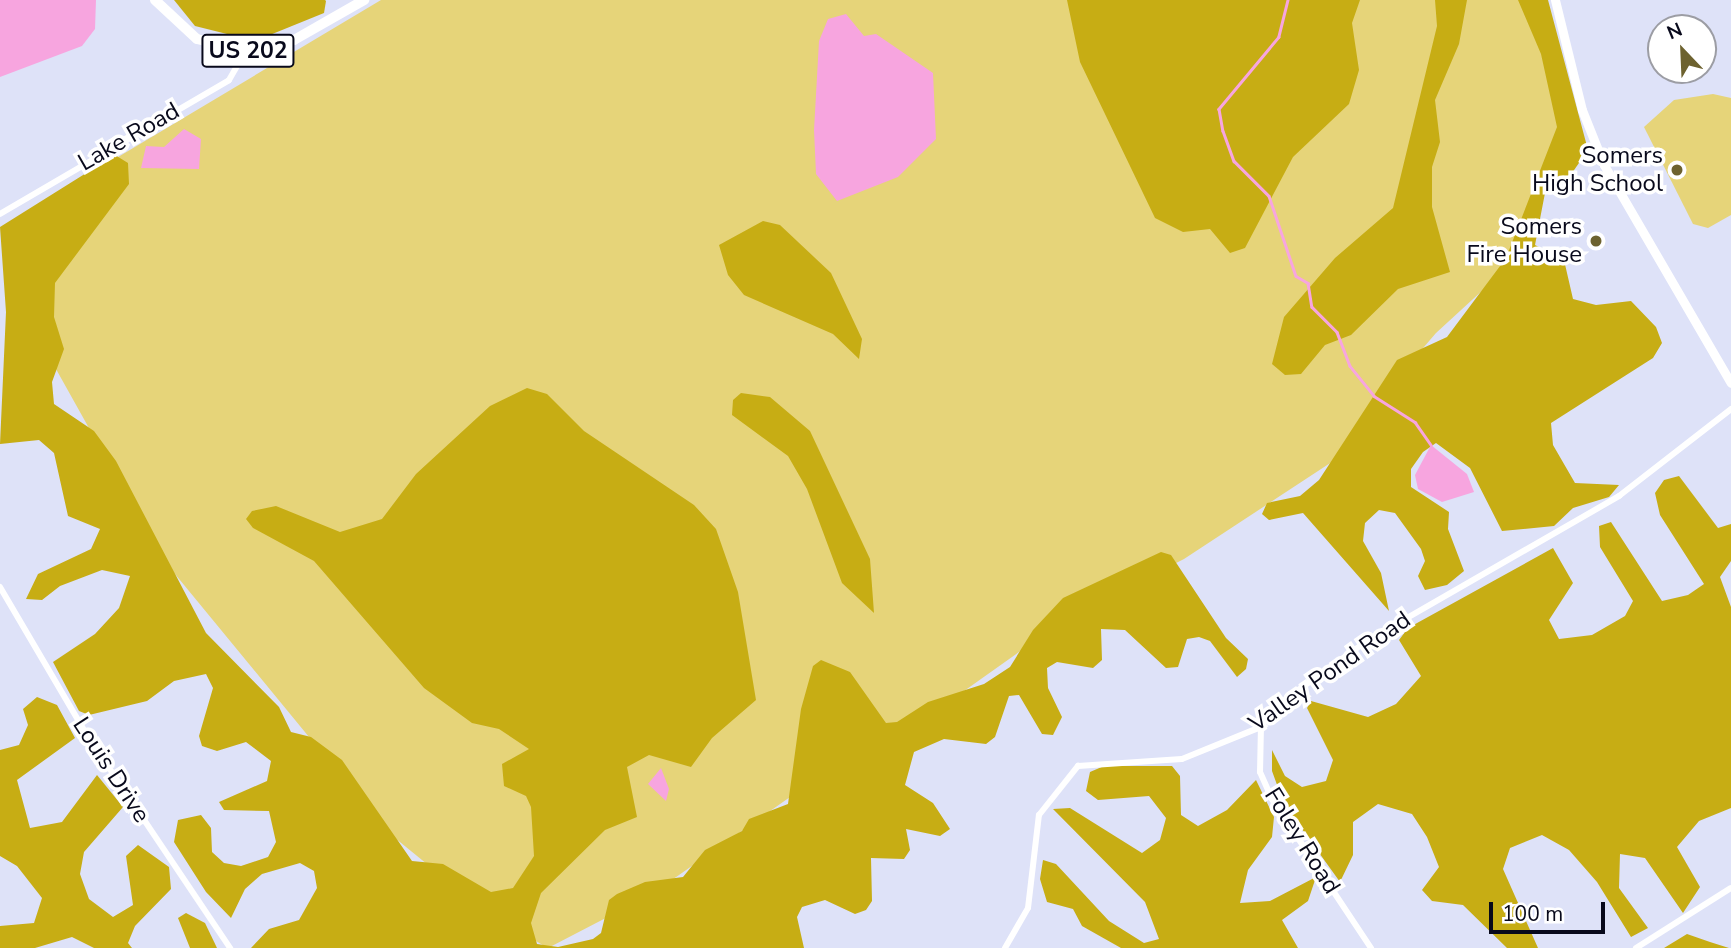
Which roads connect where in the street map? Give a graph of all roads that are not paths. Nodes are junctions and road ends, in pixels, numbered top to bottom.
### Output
1 (155, 0) edge
2 (364, 0) edge
3 (1555, 0) edge
4 (246, 51) junction
5 (0, 214) edge
6 (1731, 383) edge
7 (1731, 409) edge
8 (0, 587) edge
9 (1261, 725) junction
10 (1731, 888) edge
11 (230, 948) edge
12 (1005, 948) edge
13 (1371, 948) edge
14 (1636, 948) edge

1 - 4 main road, US 202
2 - 4 main road, US 202
3 - 6 main road
4 - 5 street, Lake Road
7 - 9 street, Valley Pond Road
8 - 11 street, Louis Drive
9 - 12 street, Valley Pond Road
9 - 13 street, Foley Road
10 - 14 street

